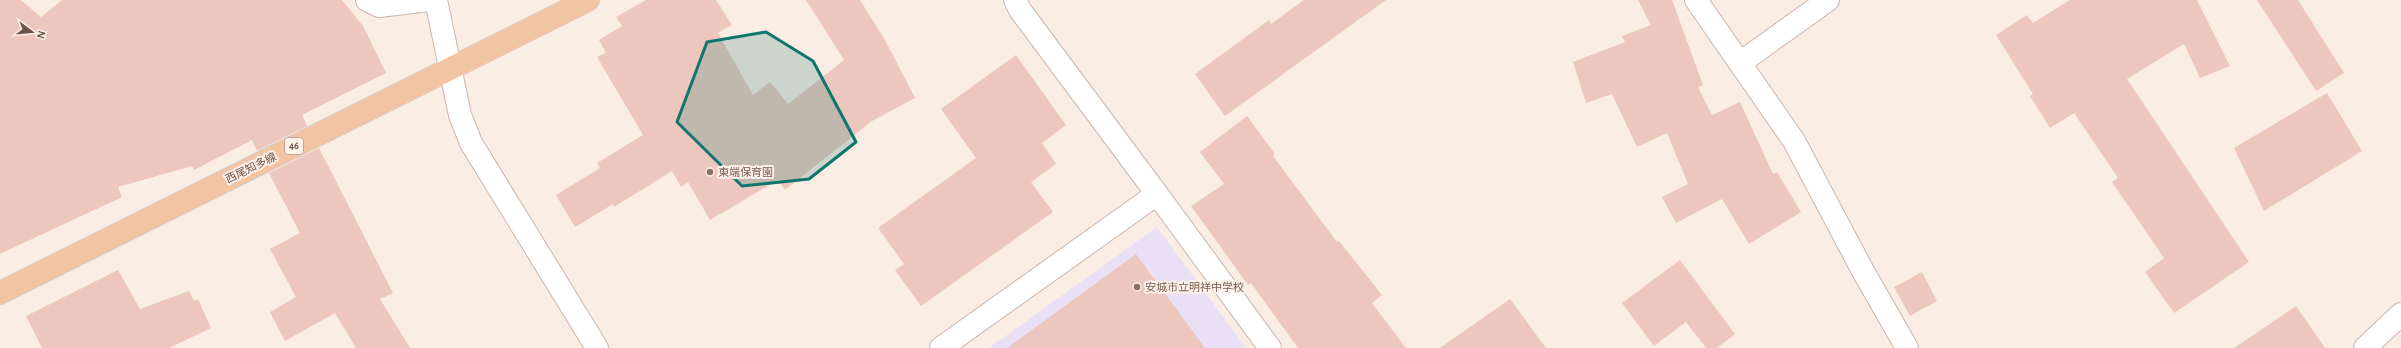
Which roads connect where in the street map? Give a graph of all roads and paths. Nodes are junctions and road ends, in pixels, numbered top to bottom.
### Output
1 (367, 0) edge
2 (429, 0) edge
3 (436, 0) edge
4 (588, 0) edge
5 (1015, 0) edge
6 (1696, 0) edge
7 (1828, 0) edge
8 (1740, 63) junction
9 (450, 68) junction
10 (1157, 194) junction
11 (0, 292) edge
12 (2401, 314) edge
13 (597, 348) edge
14 (941, 348) edge
15 (1270, 348) edge
16 (1907, 348) edge
17 (2365, 348) edge

1 - 2 street
3 - 9 street
4 - 9 main road, 西尾知多線 / 46
5 - 10 street
6 - 8 street
7 - 8 street
8 - 16 street
9 - 11 main road, 西尾知多線 / 46
9 - 13 street
10 - 14 street
10 - 15 street
12 - 17 street

